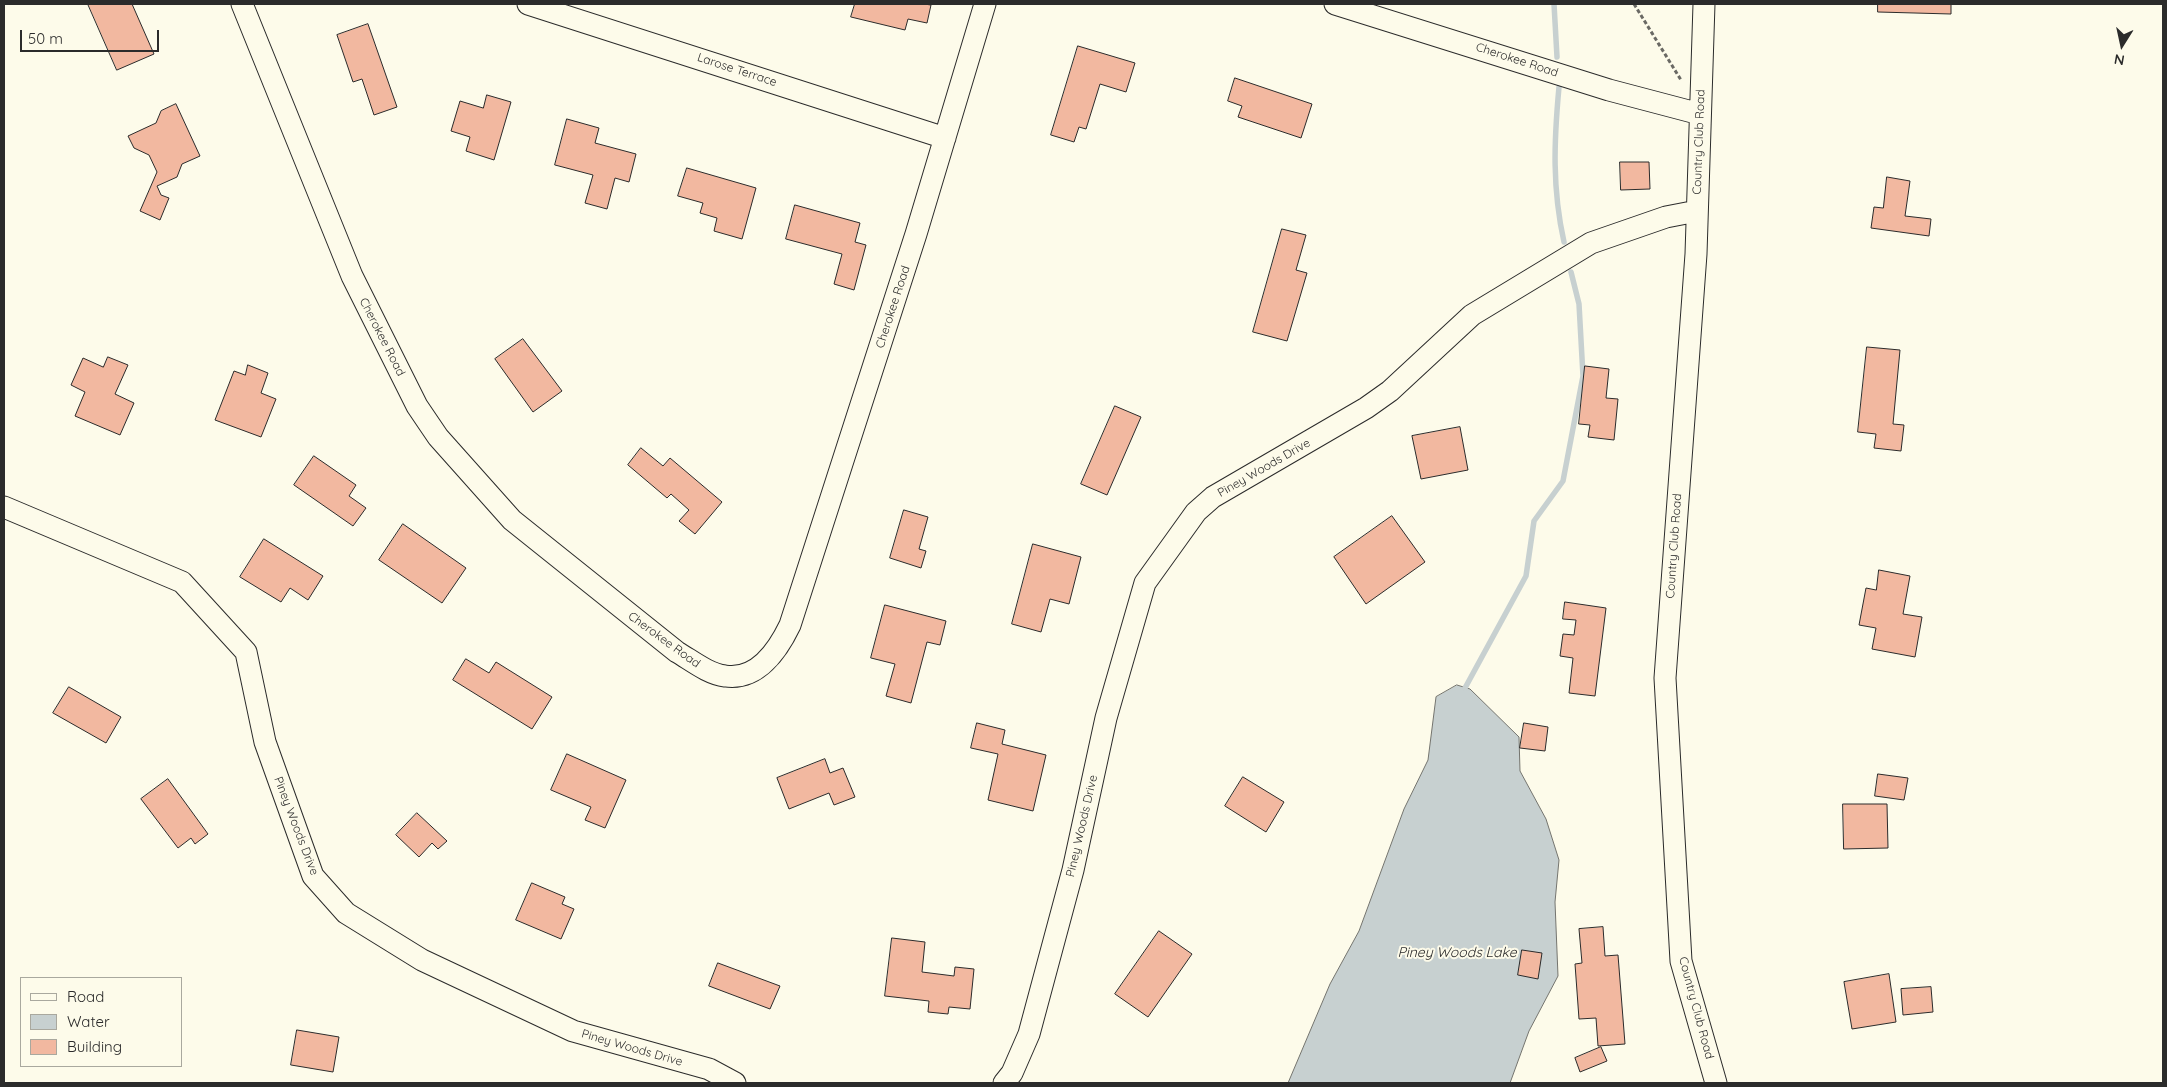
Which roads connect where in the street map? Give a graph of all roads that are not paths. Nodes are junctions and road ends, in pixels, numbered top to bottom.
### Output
1 (242, 4) edge
2 (528, 4) edge
3 (985, 4) edge
4 (1334, 4) edge
5 (1704, 4) edge
6 (1700, 114) junction
7 (945, 138) junction
8 (1697, 211) junction
9 (4, 507) edge
10 (735, 1083) edge
11 (1004, 1083) edge
12 (1716, 1083) edge

1 - 7 street, Cherokee Road
2 - 7 street, Larose Terrace
3 - 7 street, Cherokee Road
4 - 6 street, Cherokee Road
5 - 6 street, Country Club Road
6 - 8 street, Country Club Road
8 - 11 street, Piney Woods Drive
8 - 12 street, Country Club Road
9 - 10 street, Piney Woods Drive

